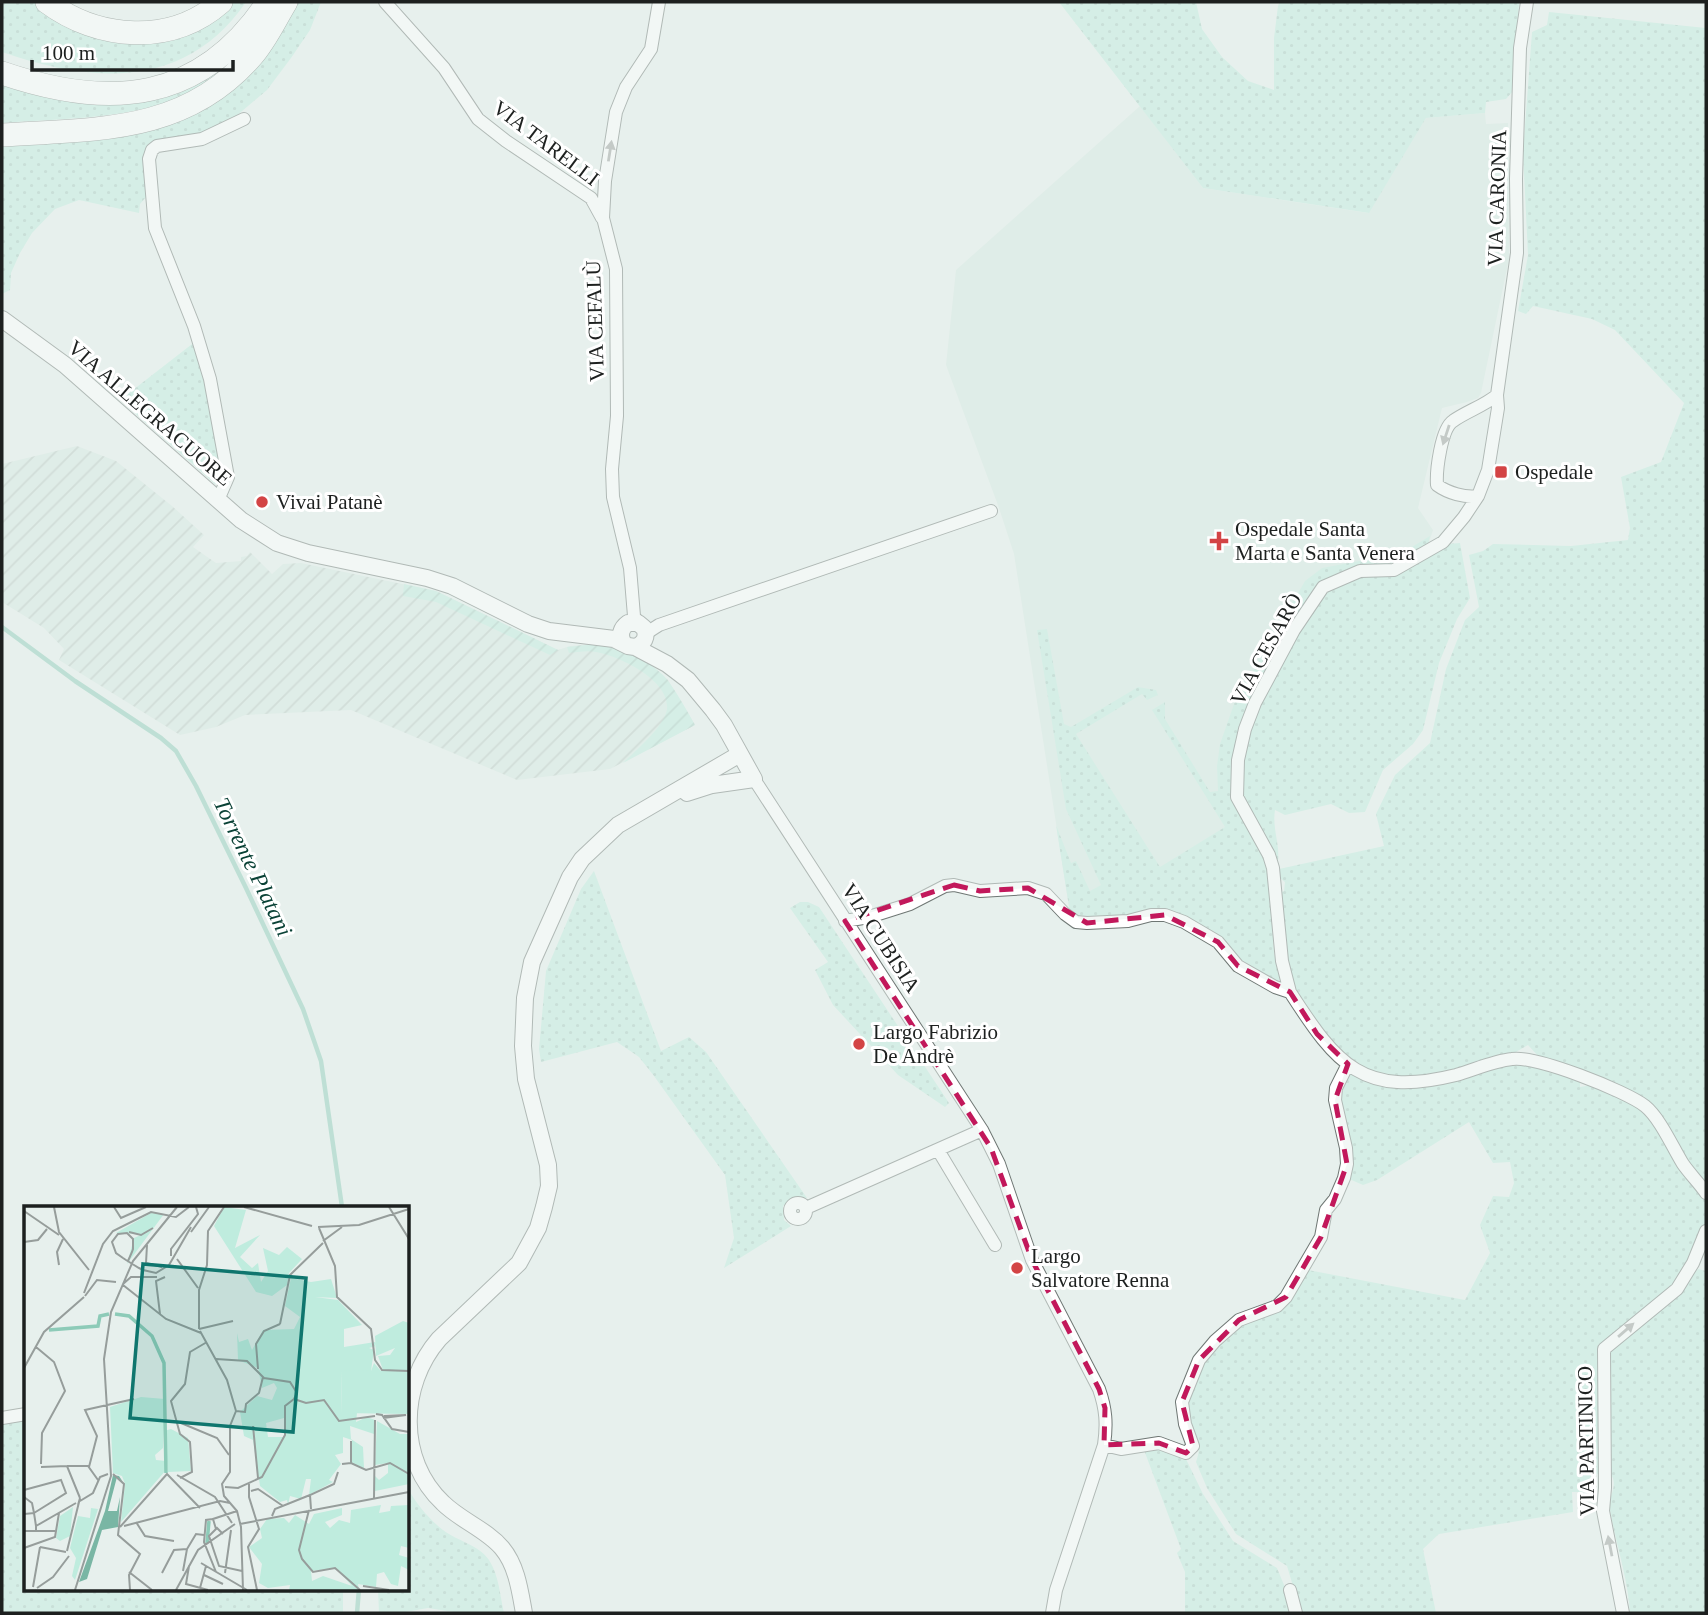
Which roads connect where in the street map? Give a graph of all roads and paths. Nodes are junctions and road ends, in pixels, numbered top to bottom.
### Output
1 (47, 2) edge
2 (221, 2) edge
3 (253, 2) edge
4 (268, 2) edge
5 (279, 2) edge
6 (286, 2) edge
7 (384, 2) edge
8 (659, 2) edge
9 (1527, 2) edge
10 (2, 59) edge
11 (2, 73) edge
12 (244, 119) dead end
13 (2, 130) edge
14 (2, 135) edge
15 (603, 218) junction
16 (2, 319) edge
17 (1497, 395) junction
18 (1478, 496) junction
19 (218, 500) junction
20 (991, 511) dead end
21 (637, 632) junction
22 (740, 754) junction
23 (754, 779) junction
24 (665, 799) junction
25 (845, 921) junction
26 (1290, 992) junction
27 (1348, 1064) junction
28 (982, 1130) junction
29 (938, 1150) junction
30 (1706, 1193) edge
31 (806, 1208) dead end
32 (1706, 1231) edge
33 (995, 1245) dead end
34 (1700, 1264) edge
35 (410, 1404) edge
36 (24, 1414) edge
37 (2, 1418) edge
38 (410, 1445) edge
39 (1104, 1445) junction
40 (1290, 1590) dead end
41 (524, 1613) edge
42 (1052, 1613) edge
43 (1296, 1613) edge
44 (1623, 1613) edge

1 - 2 highway
3 - 10 highway
4 - 11 highway
5 - 13 highway
6 - 14 highway
7 - 15 street, VIA TARELLI
15 -> 8 street, VIA CEFALÙ
9 - 17 street, VIA CARONIA
12 - 19 street
15 - 21 street, VIA CEFALÙ
16 - 19 street, VIA ALLEGRACUORE
17 - 18 street, VIA CARONIA
17 -> 18 street
18 - 26 street, VIA CESARÒ
19 - 21 street, VIA ALLEGRACUORE
20 - 21 street
21 - 22 street, VIA CUBISIA
22 - 23 street, VIA CUBISIA
22 - 24 street
23 - 24 street
23 - 25 street, VIA CUBISIA
24 - 35 street
25 - 26 street
25 - 28 street, VIA CUBISIA
26 - 27 street
27 - 30 street
27 - 39 street
28 - 29 street
28 - 39 street, VIA CUBISIA
29 - 31 street
29 - 33 street
32 - 34 street
44 -> 34 street, VIA PARTINICO
36 - 37 street
38 - 41 street
39 - 42 street, VIA CUBISIA
40 - 43 street

